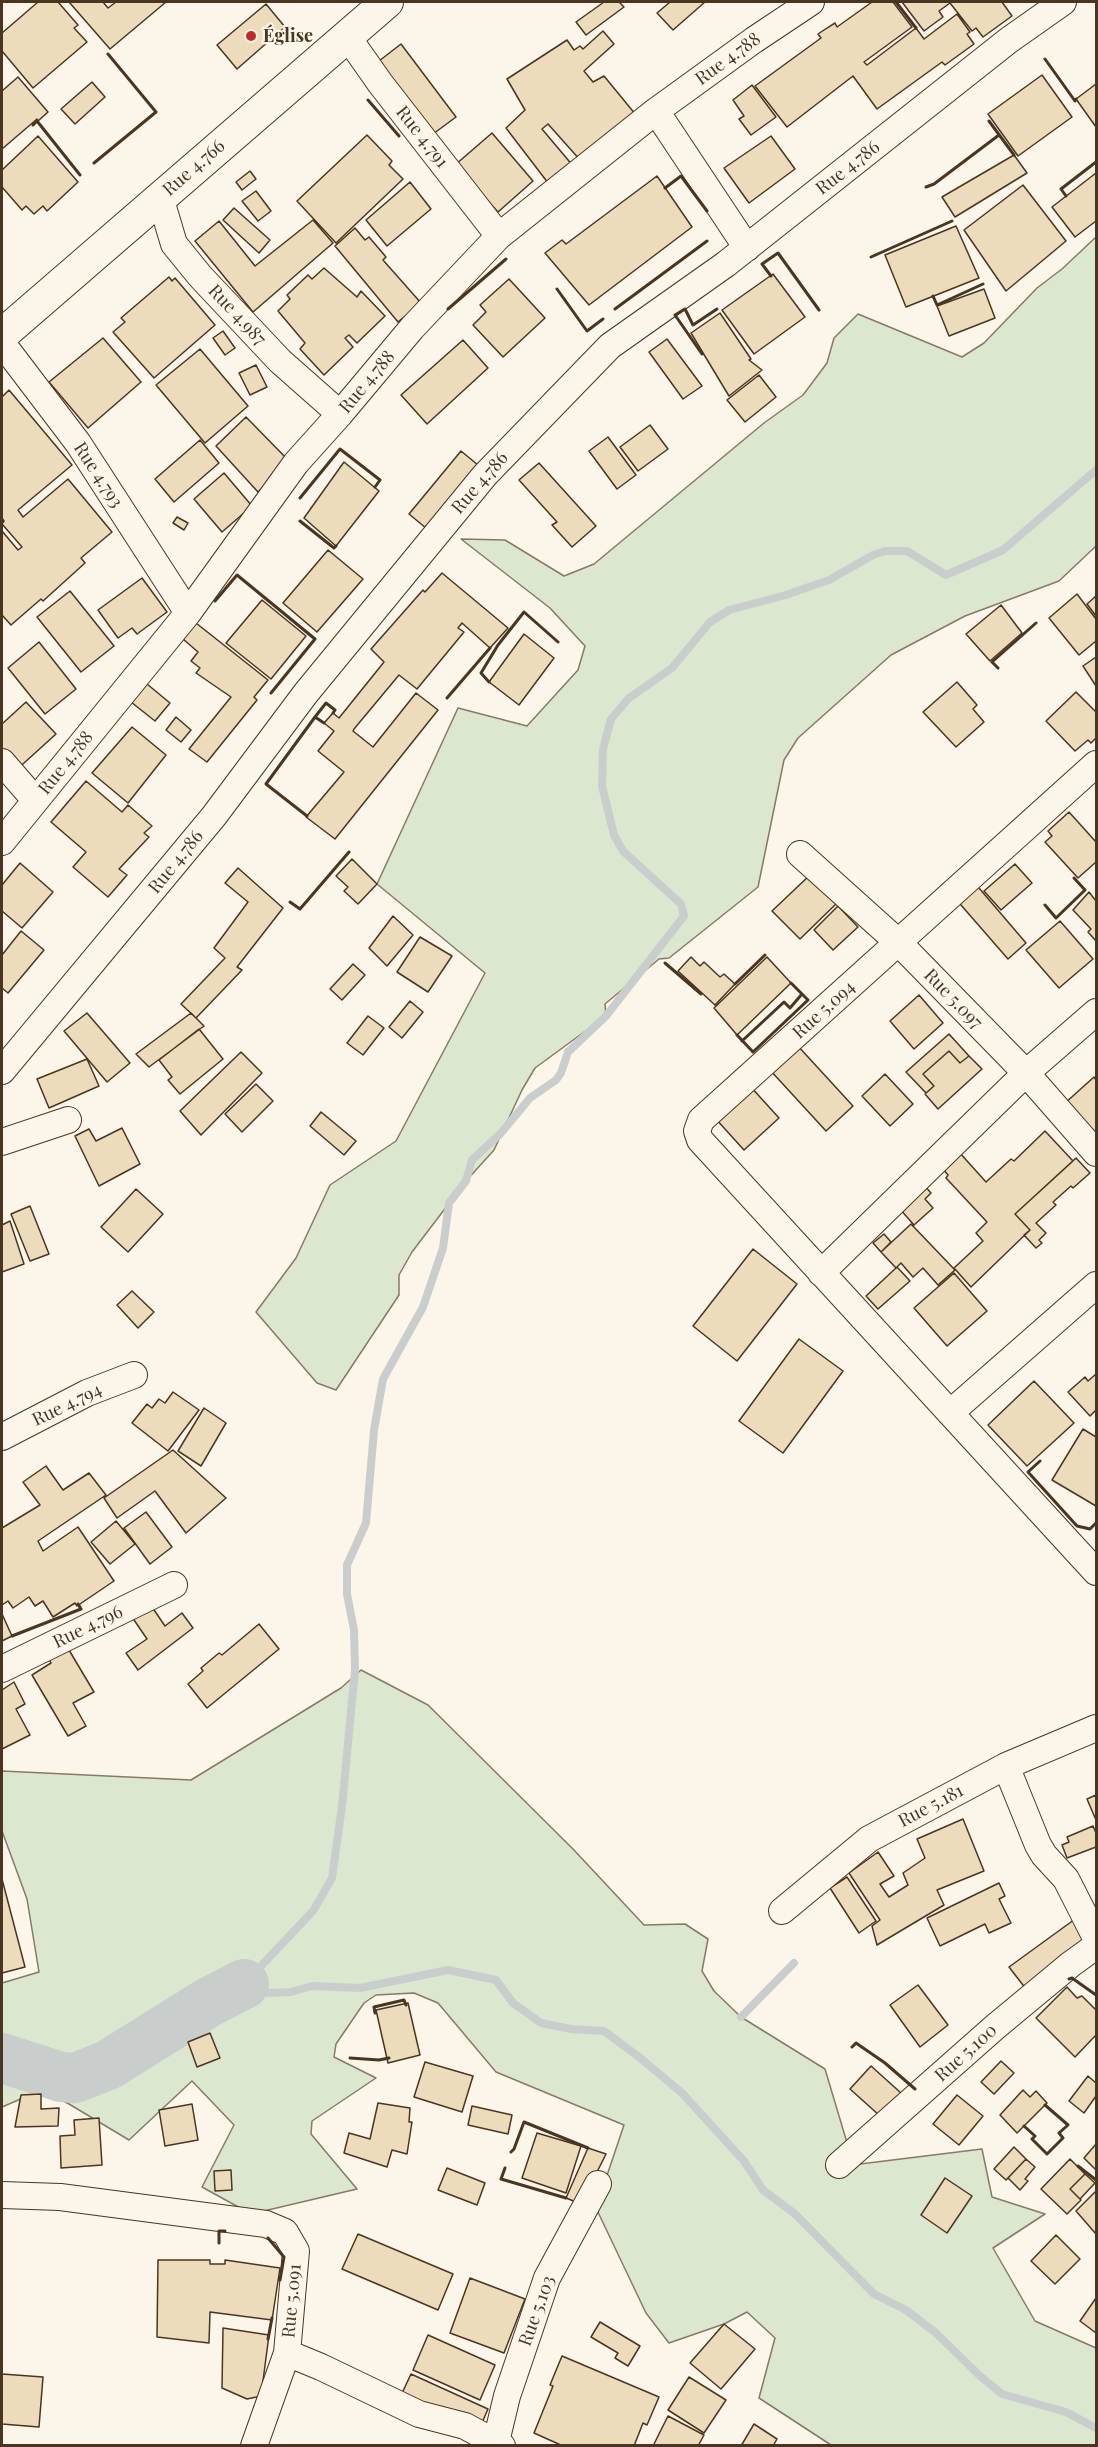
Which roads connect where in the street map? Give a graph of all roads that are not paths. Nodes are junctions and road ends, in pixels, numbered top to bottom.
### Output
1 (387, 2) edge
2 (812, 2) edge
3 (1063, 2) edge
4 (347, 36) junction
5 (656, 111) junction
6 (160, 197) junction
7 (499, 236) junction
8 (747, 248) junction
9 (2, 335) edge
10 (2, 343) edge
11 (340, 414) junction
12 (188, 613) junction
13 (2, 762) edge
14 (1096, 764) edge
15 (35, 800) junction
16 (2, 842) edge
17 (800, 854) dead end
18 (900, 943) junction
19 (1096, 1012) edge
20 (2, 1071) edge
21 (1026, 1073) junction
22 (68, 1120) dead end
23 (2, 1142) edge
24 (1096, 1153) edge
25 (821, 1272) junction
26 (1096, 1285) edge
27 (134, 1375) dead end
28 (950, 1413) junction
29 (2, 1437) edge
30 (1094, 1565) edge
31 (174, 1585) dead end
32 (2, 1669) edge
33 (1096, 1728) edge
34 (1006, 1766) junction
35 (782, 1911) dead end
36 (1096, 1938) edge
37 (1096, 1946) edge
38 (839, 2165) dead end
39 (598, 2184) dead end
40 (2, 2195) edge
41 (287, 2353) junction
42 (498, 2444) edge
43 (254, 2445) edge

1 - 4 street, Rue 4.766
2 - 5 street, Rue 4.788
3 - 8 street, Rue 4.786
4 - 6 street, Rue 4.766
4 - 7 street, Rue 4.791
5 - 7 street, Rue 4.788
5 - 8 street
6 - 9 street, Rue 4.766
6 - 11 street, Rue 4.987
7 - 11 street, Rue 4.788
8 - 20 street, Rue 4.786
10 - 12 street, Rue 4.793
11 - 12 street, Rue 4.788
12 - 15 street, Rue 4.788
13 - 15 street
14 - 18 street, Rue 5.094
15 - 16 street, Rue 4.788
17 - 18 street, Rue 5.097
18 - 21 street, Rue 5.097
18 - 25 street, Rue 5.094
19 - 21 street
21 - 24 street, Rue 5.097
21 - 25 street
22 - 23 street
25 - 28 street
26 - 28 street
27 - 29 street, Rue 4.794
28 - 30 street
31 - 32 street, Rue 4.796
33 - 34 street, Rue 5.181
34 - 35 street, Rue 5.181
34 - 36 street
37 - 38 street, Rue 5.100
39 - 42 street, Rue 5.103
40 - 41 street, Rue 5.091
41 - 42 street, Rue 5.091
41 - 43 street

